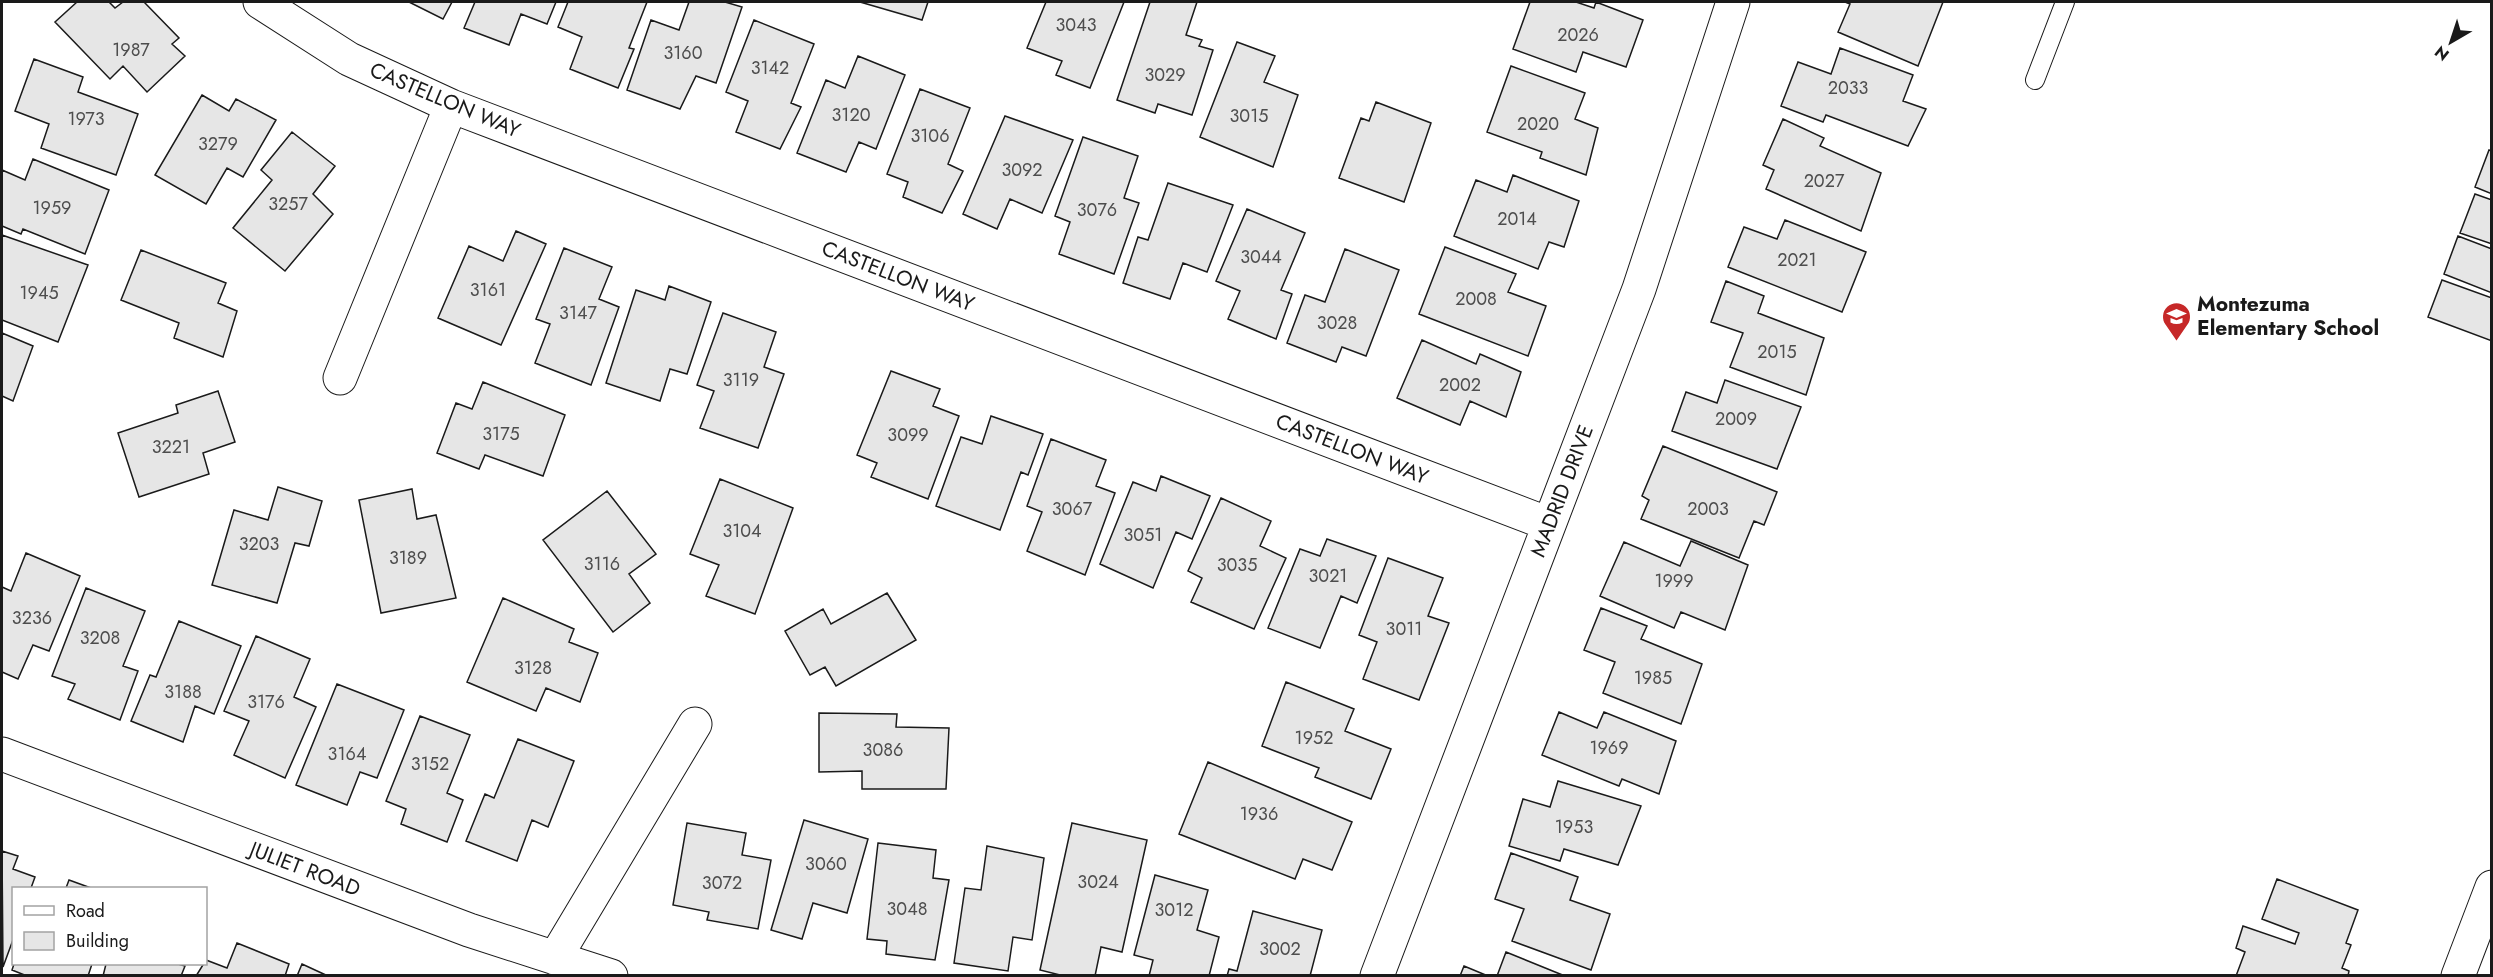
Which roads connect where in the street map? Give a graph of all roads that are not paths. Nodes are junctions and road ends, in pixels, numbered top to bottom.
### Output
1 (260, 2) edge
2 (1733, 2) edge
3 (2065, 2) edge
4 (2035, 80) dead end
5 (451, 106) junction
6 (340, 378) dead end
7 (1549, 524) junction
8 (695, 724) dead end
9 (2, 754) edge
10 (2492, 886) edge
11 (555, 958) junction
12 (2462, 974) edge
13 (611, 975) edge
14 (1377, 975) edge

1 - 5 street, CASTELLON WAY
2 - 7 street, MADRID DRIVE
3 - 4 lane
5 - 6 street
5 - 7 street, CASTELLON WAY
7 - 14 street, MADRID DRIVE
8 - 11 street
9 - 11 street, JULIET ROAD
10 - 12 street
11 - 13 street, JULIET ROAD

